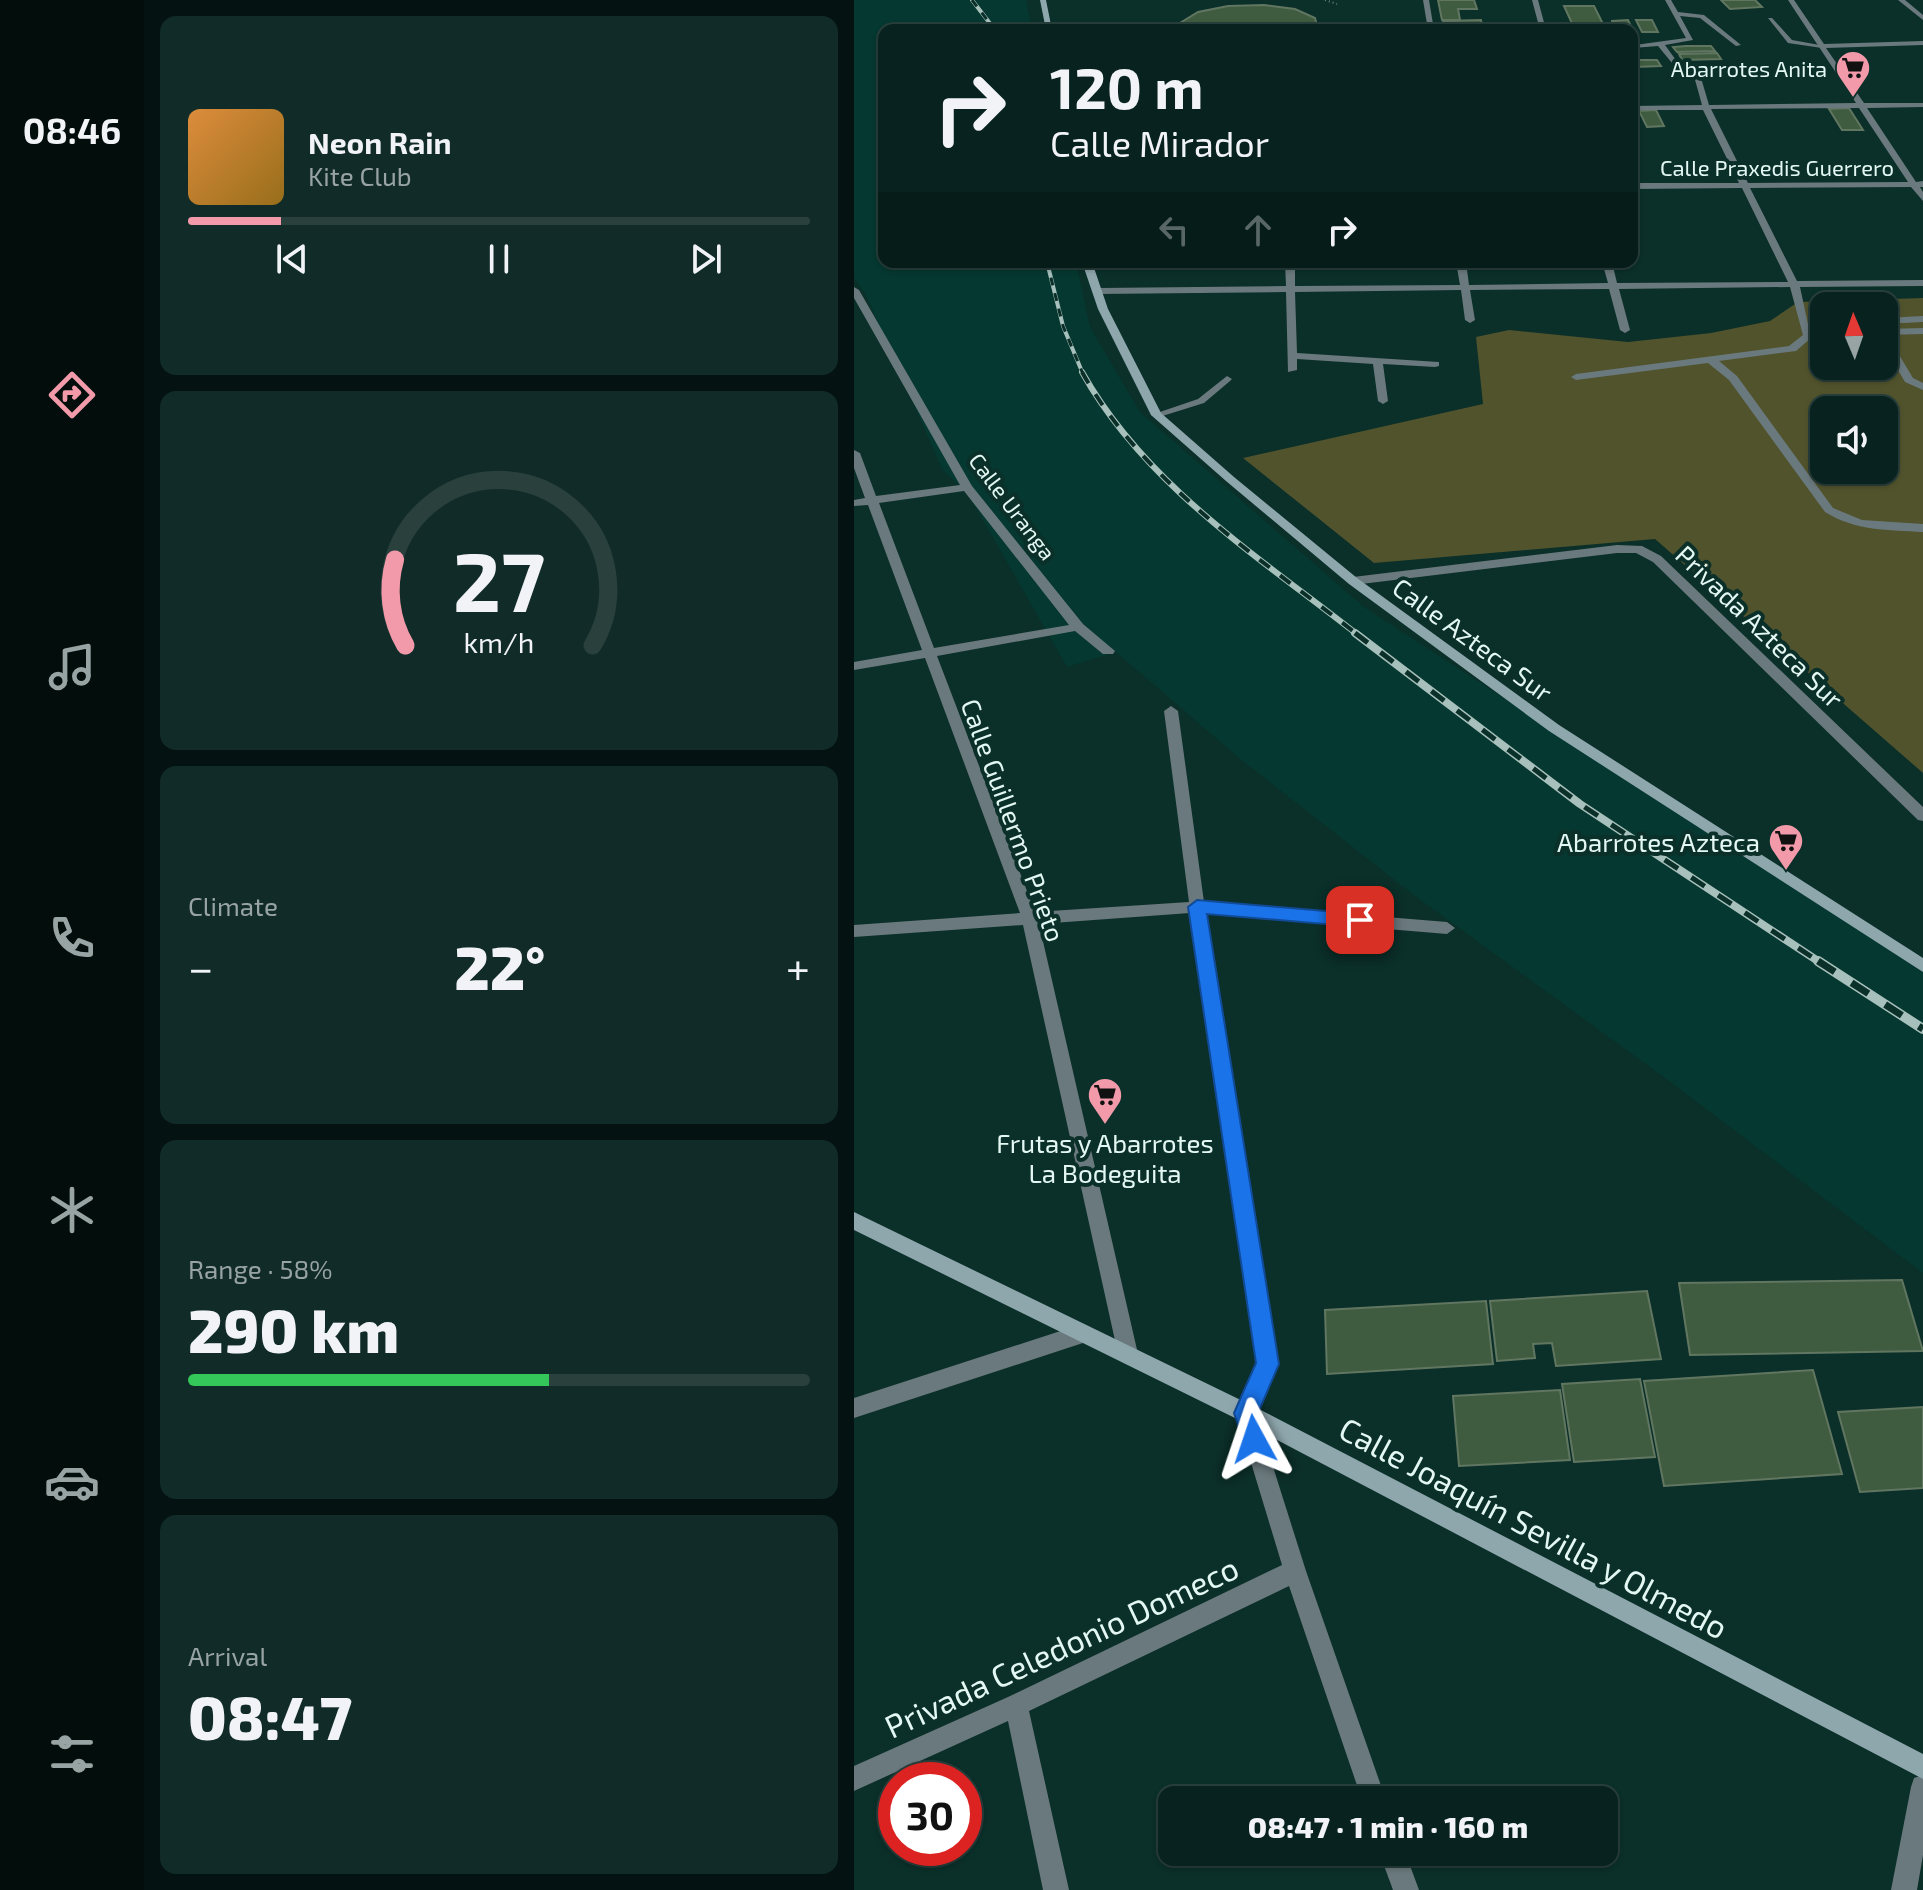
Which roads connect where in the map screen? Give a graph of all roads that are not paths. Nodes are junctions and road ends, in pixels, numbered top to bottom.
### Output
1 (1426, 0) edge
2 (1535, 0) edge
3 (1668, 0) edge
4 (1791, 0) edge
5 (1901, 0) edge
6 (1045, 1) edge
7 (1677, 14) junction
8 (1923, 18) edge
9 (1770, 19) dead end
10 (1048, 24) edge
11 (1430, 24) edge
12 (1541, 24) edge
13 (1688, 33) junction
14 (1638, 42) edge
15 (1638, 43) edge
16 (1923, 43) edge
17 (1660, 44) junction
18 (1738, 45) dead end
19 (1822, 46) junction
20 (1675, 61) dead end
21 (1695, 71) dead end
22 (1859, 105) junction
23 (1923, 105) edge
24 (1706, 107) junction
25 (1638, 108) edge
26 (1744, 184) junction
27 (1918, 184) edge
28 (1638, 186) edge
29 (1923, 198) edge
30 (1089, 268) edge
31 (1290, 268) edge
32 (1462, 268) edge
33 (1608, 268) edge
34 (1923, 283) edge
35 (1794, 284) junction
36 (1613, 286) junction
37 (1464, 287) junction
38 (1291, 289) junction
39 (1098, 291) junction
40 (856, 295) edge
41 (1923, 319) edge
42 (1470, 320) dead end
43 (1898, 320) edge
44 (1625, 330) dead end
45 (1923, 331) edge
46 (1898, 332) edge
47 (1292, 356) junction
48 (1710, 359) junction
49 (1378, 361) junction
50 (1898, 362) edge
51 (1435, 364) dead end
52 (1292, 370) dead end
53 (1576, 377) dead end
54 (1227, 379) dead end
55 (1923, 387) edge
56 (1383, 401) dead end
57 (1156, 415) junction
58 (854, 453) edge
59 (967, 487) junction
60 (874, 500) junction
61 (854, 503) edge
62 (1923, 528) edge
63 (1353, 581) junction
64 (1078, 627) junction
65 (1108, 651) dead end
66 (928, 653) junction
67 (854, 666) edge
68 (1171, 711) dead end
69 (1920, 809) edge
70 (1197, 907) junction
71 (1029, 916) junction
72 (1447, 928) dead end
73 (854, 931) edge
74 (1923, 966) edge
75 (854, 1221) edge
76 (1082, 1334) junction
77 (1128, 1354) junction
78 (854, 1408) edge
79 (1246, 1413) junction
80 (1295, 1571) junction
81 (1016, 1705) junction
82 (1923, 1767) edge
83 (854, 1779) edge
84 (1369, 1786) edge
85 (1923, 1787) edge
86 (1397, 1866) edge
87 (1056, 1890) edge
88 (1406, 1890) edge
89 (1904, 1890) edge

1 - 11 street
2 - 12 street
3 - 7 street
4 - 19 street
5 - 8 street
6 - 10 street
7 - 13 street
7 - 18 street
9 - 19 lane
13 - 14 street
13 - 17 street
15 - 17 street
16 - 19 street
17 - 20 street
19 - 22 street
21 - 24 street
22 - 23 street
22 - 24 street
22 - 27 street
24 - 25 street
24 - 26 street
26 - 27 street, Calle Praxedis Guerrero
26 - 28 street, Calle Praxedis Guerrero
26 - 35 street
27 - 29 street
30 - 39 street, Calle Azteca Sur
31 - 38 street
32 - 37 street
33 - 36 street
34 - 35 street
35 - 36 street
35 - 48 street
36 - 37 street
36 - 44 street
37 - 38 street
37 - 42 street
38 - 39 street
38 - 47 street
39 - 57 street, Calle Azteca Sur
40 - 59 street, Calle Uranga
41 - 43 street
45 - 46 street
47 - 49 street
47 - 52 street
48 - 53 street
48 - 62 street
49 - 51 street
49 - 56 street
50 - 55 street
54 - 57 lane
57 - 63 street, Calle Azteca Sur
58 - 60 street, Calle Guillermo Prieto
59 - 60 street
59 - 64 street, Calle Uranga
60 - 61 street
60 - 66 street, Calle Guillermo Prieto
63 - 69 street, Privada Azteca Sur
63 - 74 street, Calle Azteca Sur
64 - 65 street, Calle Uranga
64 - 66 street
66 - 67 street
66 - 71 street, Calle Guillermo Prieto
68 - 70 street
70 - 71 street
70 - 72 street
70 - 79 street
71 - 73 street
71 - 77 street, Calle Guillermo Prieto
75 - 76 street, Calle Joaquín Sevilla y Olmedo
76 - 77 street, Calle Joaquín Sevilla y Olmedo
76 - 78 street
77 - 79 street, Calle Joaquín Sevilla y Olmedo
79 - 80 street
79 - 82 street, Calle Joaquín Sevilla y Olmedo
80 - 81 street, Privada Celedonio Domeco
80 - 84 street
81 - 83 street, Privada Celedonio Domeco
81 - 87 street
85 - 89 street
86 - 88 street

